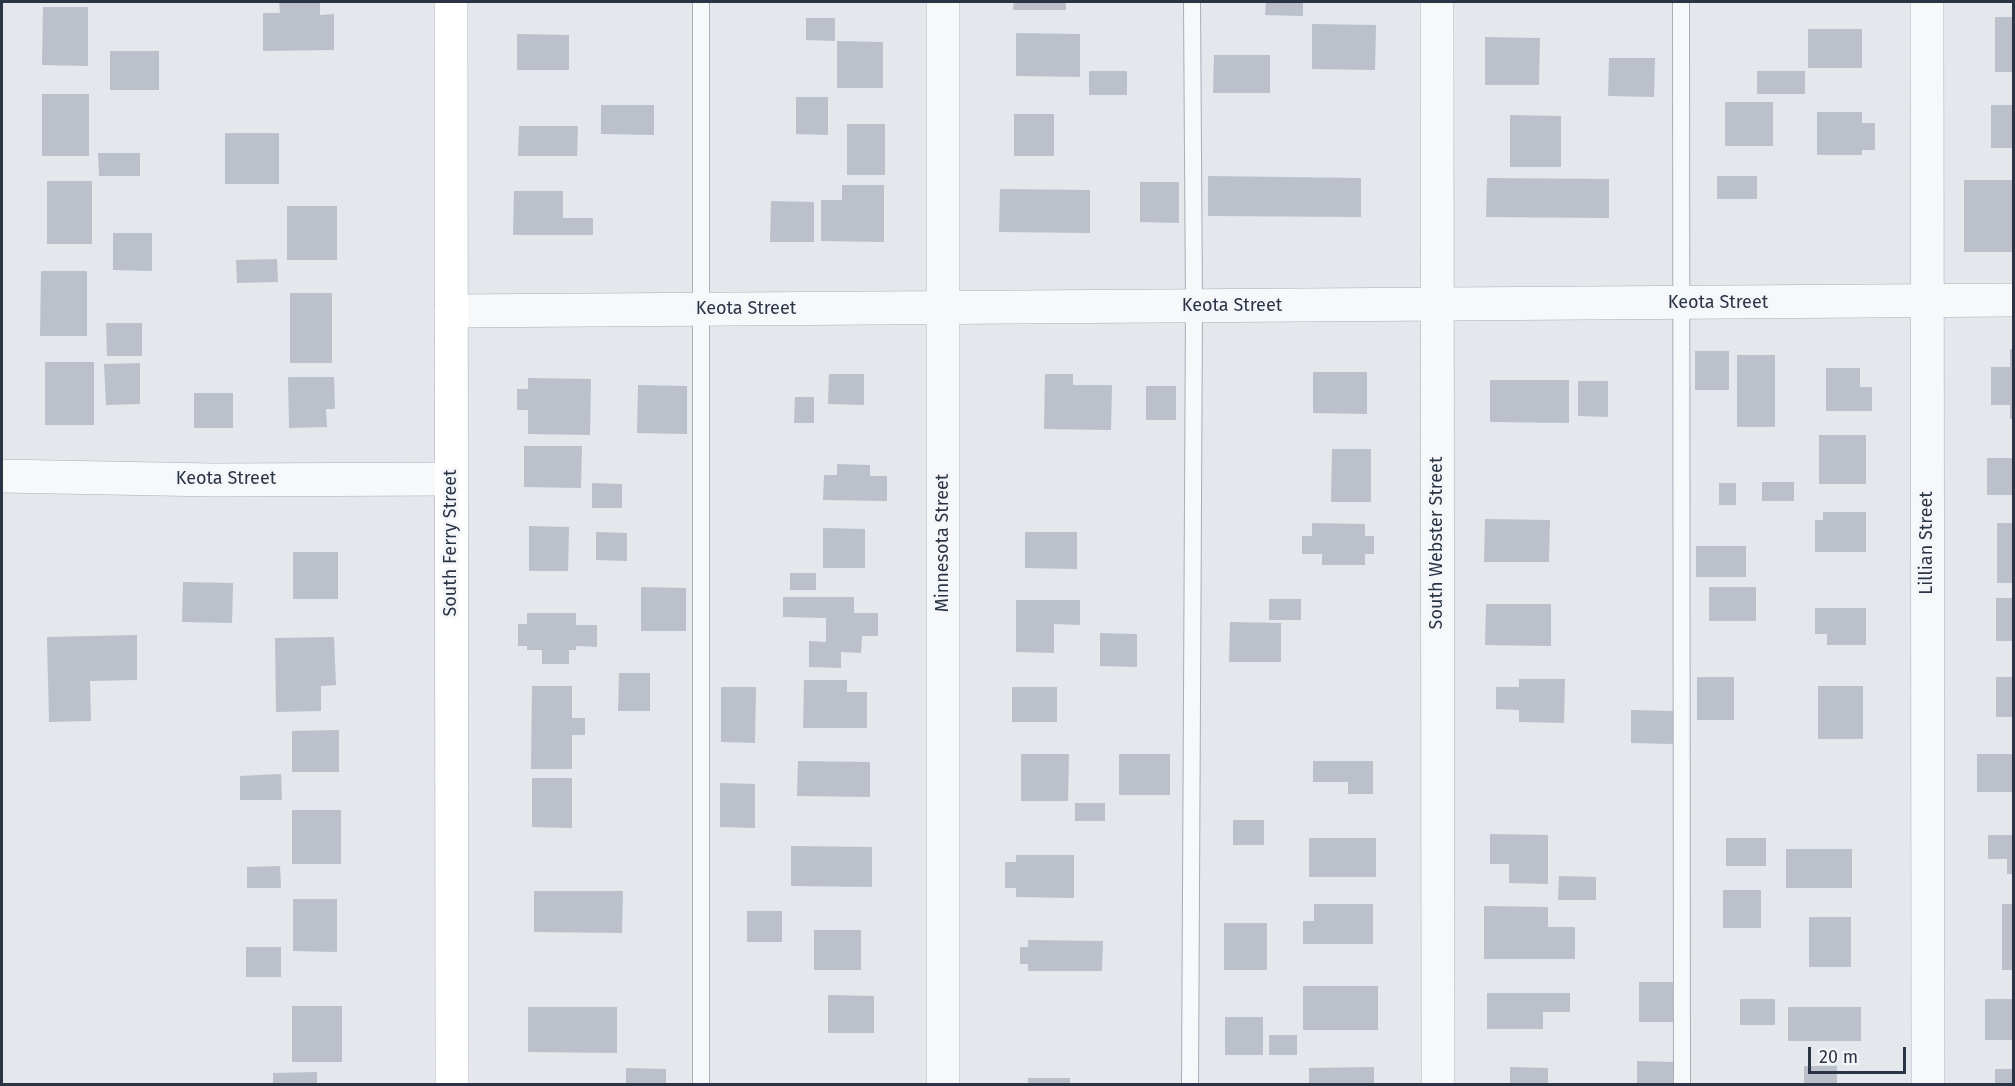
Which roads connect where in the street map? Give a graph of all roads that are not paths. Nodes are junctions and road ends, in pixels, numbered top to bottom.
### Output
1 (451, 2) edge
2 (701, 2) edge
3 (943, 2) edge
4 (1192, 2) edge
5 (1437, 2) edge
6 (1681, 2) edge
7 (1927, 2) edge
8 (2013, 300) edge
9 (1927, 301) junction
10 (1681, 303) junction
11 (1437, 304) junction
12 (1194, 306) junction
13 (943, 307) junction
14 (701, 309) junction
15 (451, 311) junction
16 (2, 476) edge
17 (451, 479) junction
18 (452, 1084) edge
19 (701, 1084) edge
20 (943, 1084) edge
21 (1190, 1084) edge
22 (1438, 1084) edge
23 (1682, 1084) edge
24 (1928, 1084) edge

1 - 15 street, South Ferry Street
2 - 14 lane
3 - 13 street, Minnesota Street
4 - 12 lane
5 - 11 street, South Webster Street
6 - 10 lane
7 - 9 street, Lillian Street
8 - 9 street, Keota Street
9 - 10 street, Keota Street
9 - 24 street, Lillian Street
10 - 11 street, Keota Street
10 - 23 lane
11 - 12 street, Keota Street
11 - 22 street, South Webster Street
12 - 13 street, Keota Street
12 - 21 lane
13 - 14 street, Keota Street
13 - 20 street, Minnesota Street
14 - 15 street, Keota Street
14 - 19 lane
15 - 17 street, South Ferry Street
16 - 17 street, Keota Street
17 - 18 street, South Ferry Street

